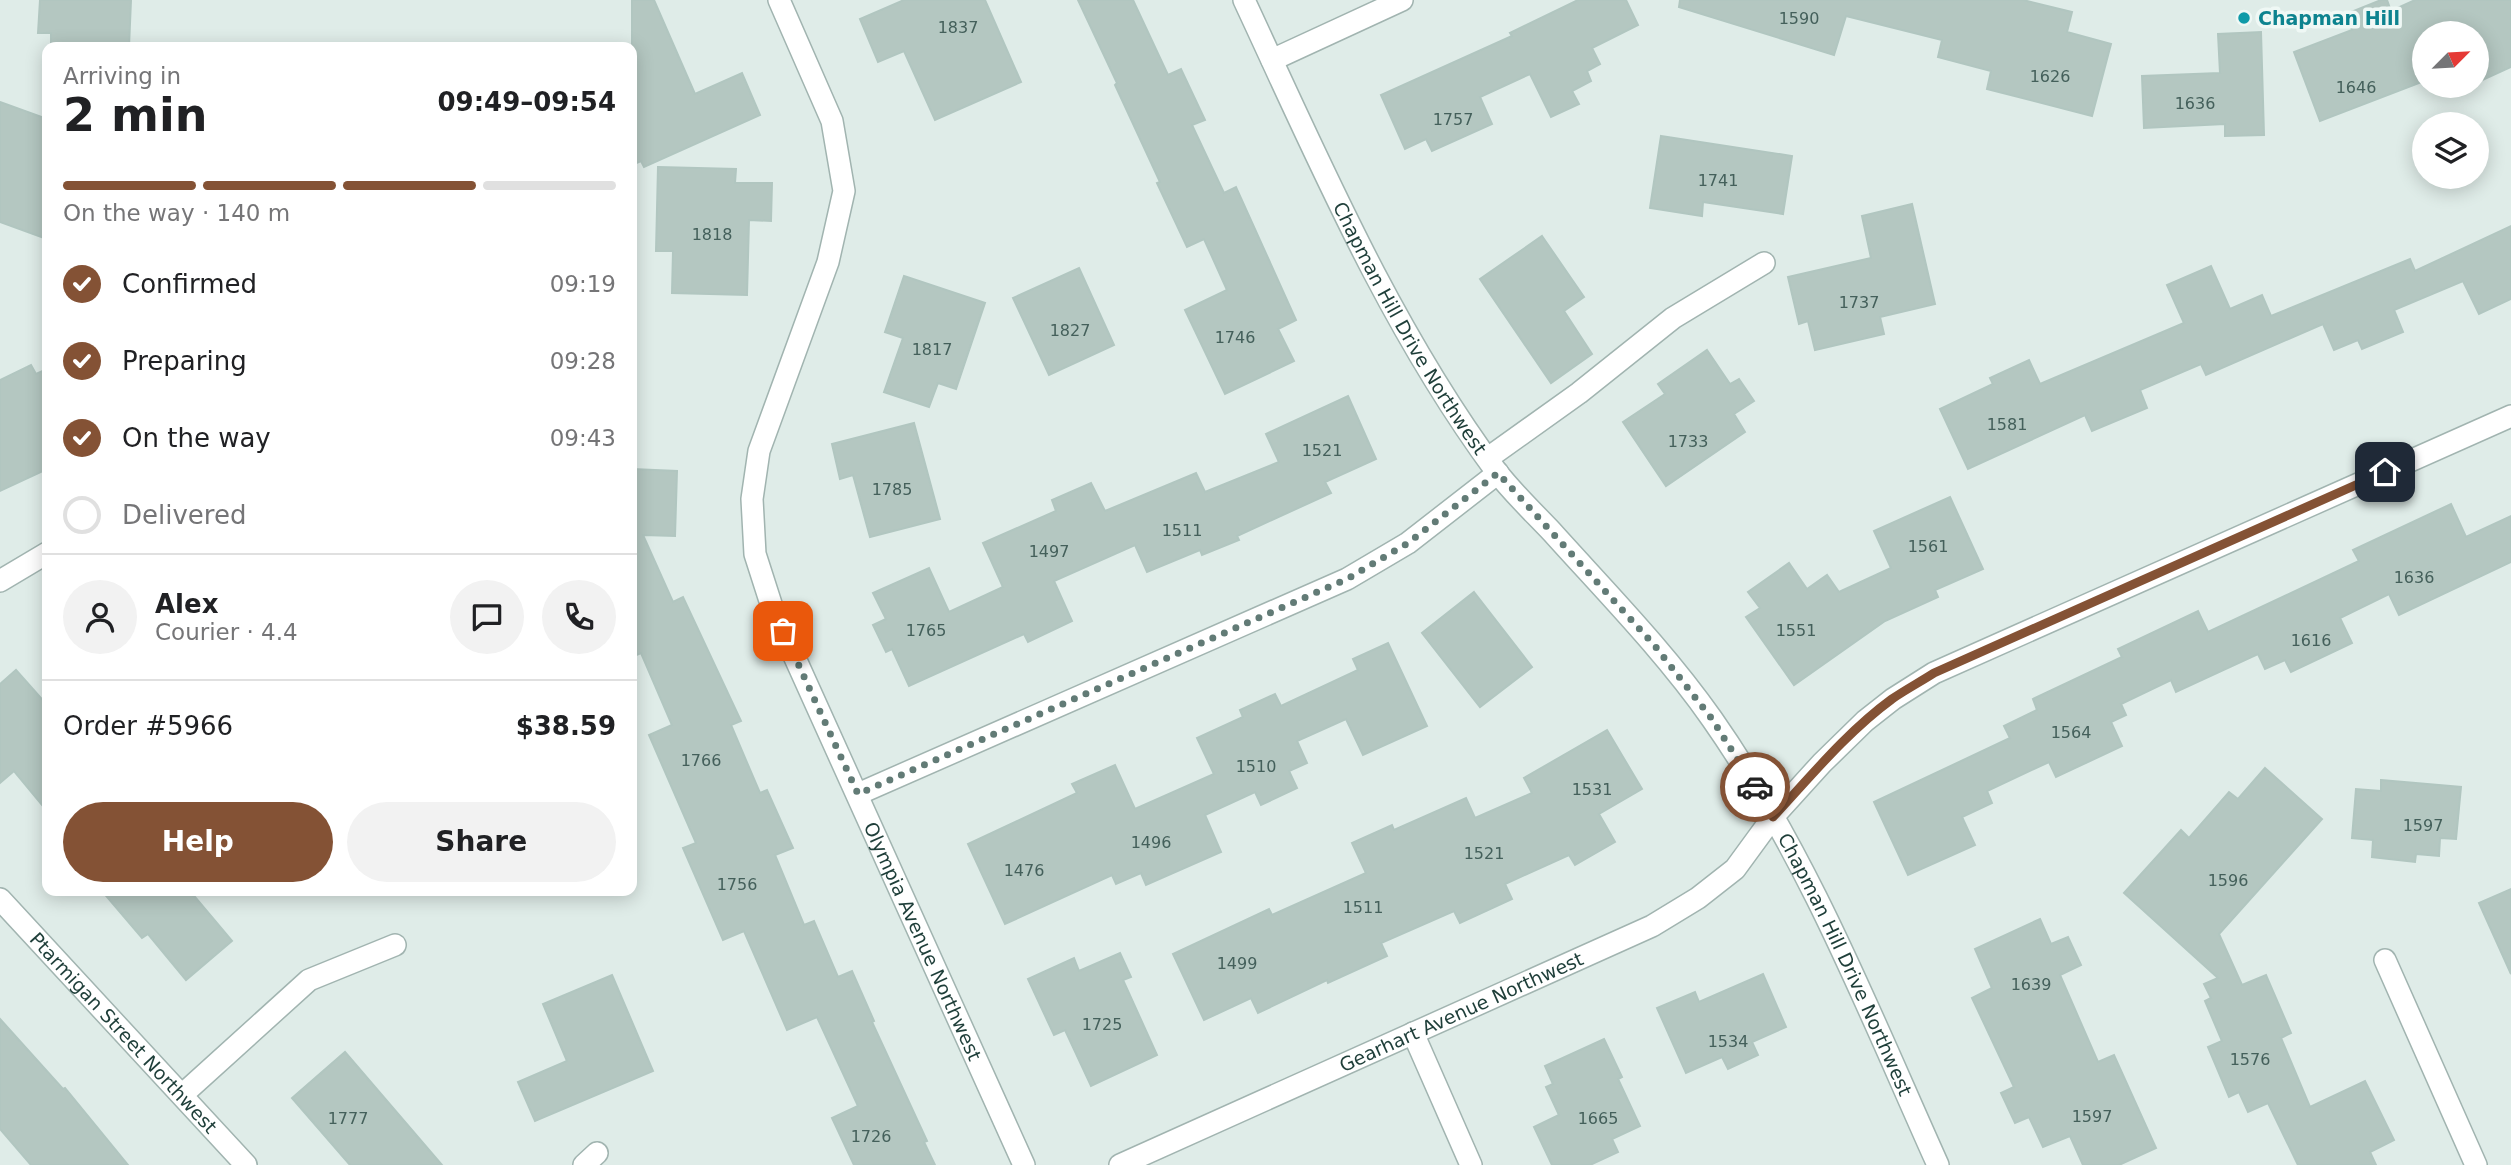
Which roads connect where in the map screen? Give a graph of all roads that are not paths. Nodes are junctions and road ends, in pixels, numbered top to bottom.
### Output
1 (779, 0) edge
2 (1244, 0) edge
3 (1402, 0) edge
4 (1272, 60) junction
5 (1764, 263) dead end
6 (2511, 416) edge
7 (1493, 466) junction
8 (42, 556) edge
9 (0, 582) edge
10 (858, 794) junction
11 (1773, 817) junction
12 (0, 899) edge
13 (395, 945) dead end
14 (2385, 960) dead end
15 (1413, 1033) junction
16 (182, 1094) junction
17 (246, 1165) edge
18 (1024, 1165) edge
19 (1120, 1165) edge
20 (1471, 1165) edge
21 (1938, 1165) edge
22 (2476, 1165) edge

1 - 10 street, Olympia Avenue Northwest
2 - 4 street, Chapman Hill Drive Northwest
3 - 4 street
4 - 7 street, Chapman Hill Drive Northwest
5 - 7 street
6 - 11 street, Gearhart Avenue Northwest
7 - 10 street
7 - 11 street, Chapman Hill Drive Northwest
8 - 9 street
10 - 18 street, Olympia Avenue Northwest
11 - 15 street, Gearhart Avenue Northwest
11 - 21 street, Chapman Hill Drive Northwest
12 - 16 street, Ptarmigan Street Northwest
13 - 16 street
14 - 22 street
15 - 19 street, Gearhart Avenue Northwest
15 - 20 street
16 - 17 street, Ptarmigan Street Northwest

